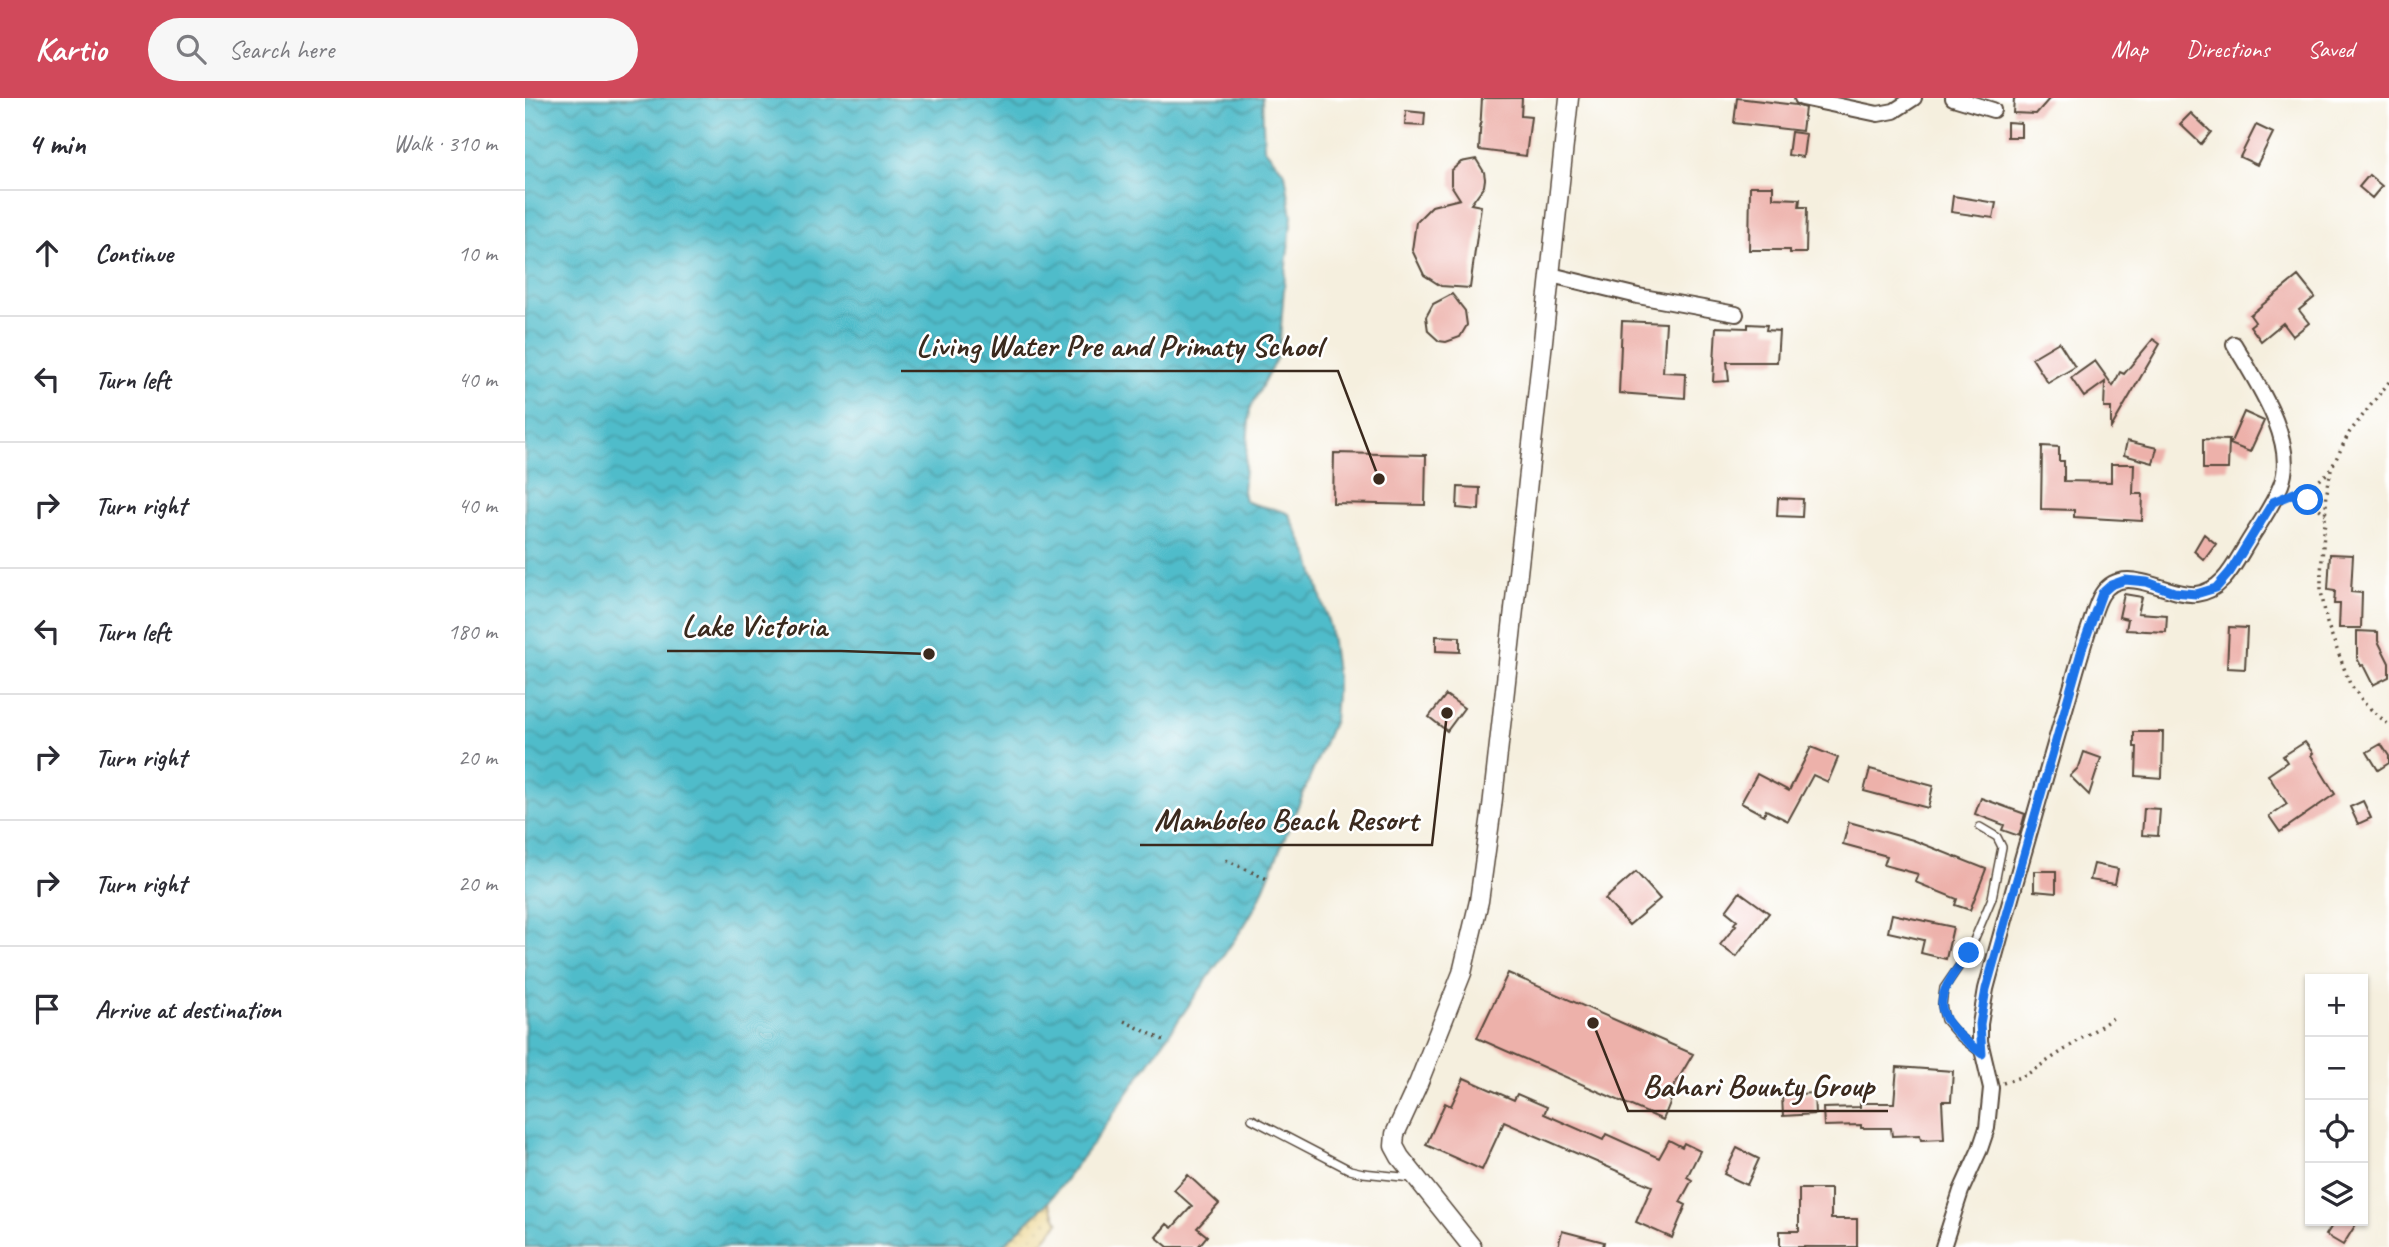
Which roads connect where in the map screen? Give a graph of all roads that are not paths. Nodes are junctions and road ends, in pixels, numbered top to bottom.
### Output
1 (1569, 98) edge
2 (1802, 98) edge
3 (1914, 98) edge
4 (1953, 98) edge
5 (1993, 110) dead end
6 (1551, 275) junction
7 (1735, 314) dead end
8 (2234, 344) dead end
9 (1980, 827) dead end
10 (1982, 1054) junction
11 (1252, 1119) dead end
12 (1416, 1178) junction
13 (1472, 1247) edge
14 (1943, 1247) edge

1 - 6 street
2 - 3 street
4 - 5 street
6 - 7 street
6 - 12 street
8 - 10 street
9 - 10 lane
10 - 14 street
11 - 12 lane
12 - 13 street

